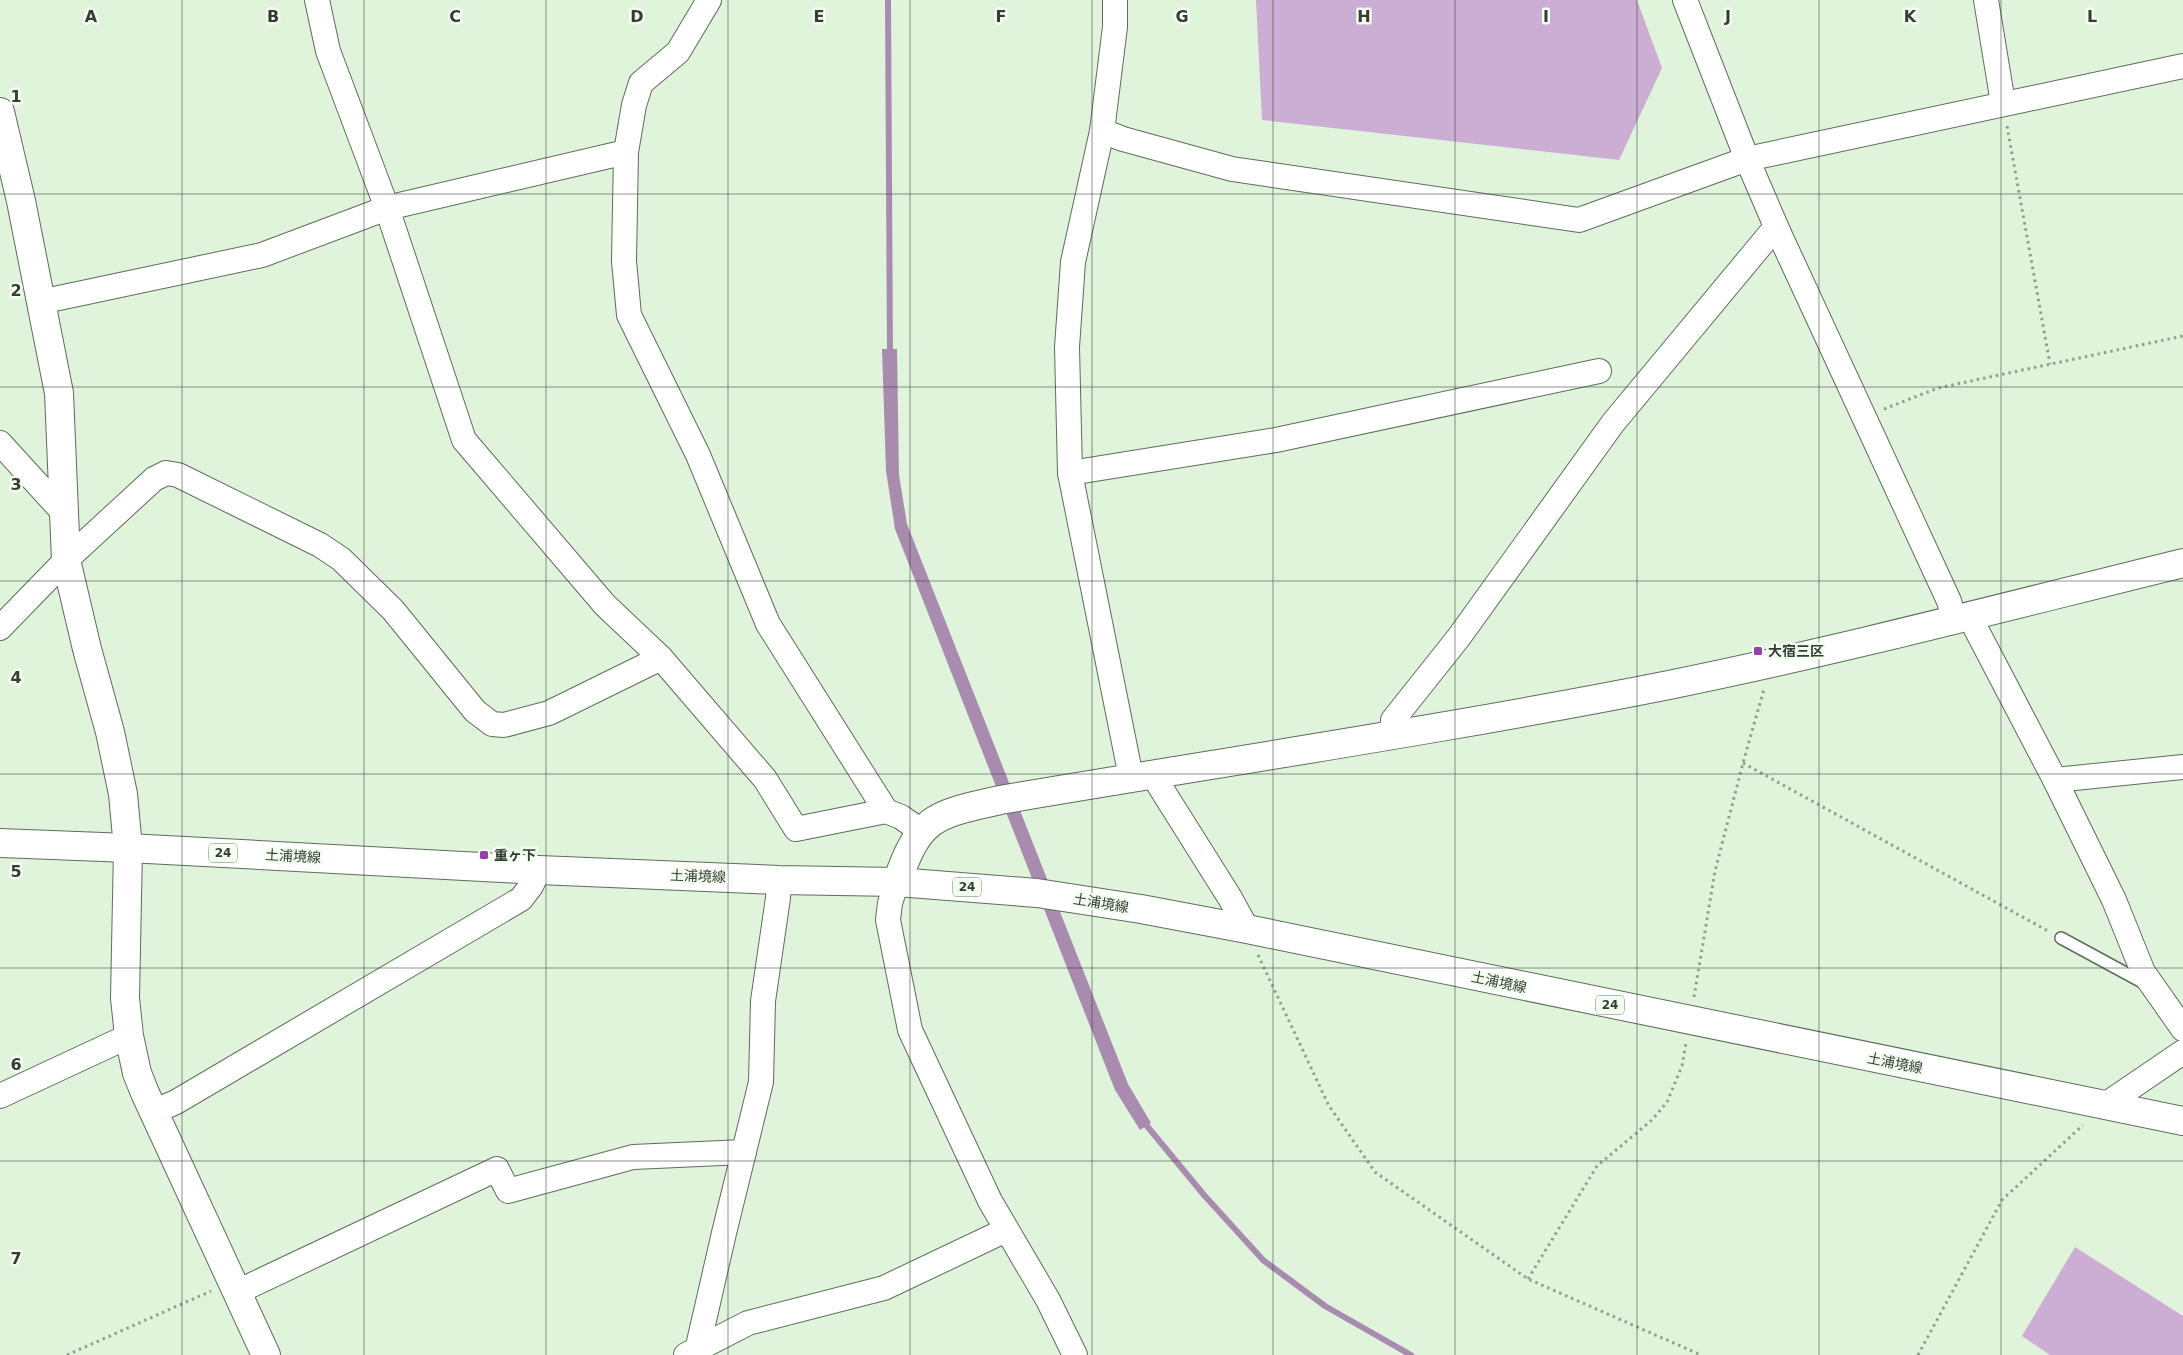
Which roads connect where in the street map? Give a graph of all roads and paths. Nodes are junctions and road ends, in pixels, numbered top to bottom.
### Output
1 (318, 0) edge
2 (709, 0) edge
3 (1115, 0) edge
4 (1685, 0) edge
5 (1986, 0) edge
6 (2183, 66) edge
7 (2003, 103) junction
8 (0, 112) edge
9 (1102, 131) junction
10 (626, 152) junction
11 (1747, 159) junction
12 (387, 208) junction
13 (1778, 230) junction
14 (40, 302) junction
15 (2183, 336) edge
16 (2050, 364) junction
17 (1599, 371) dead end
18 (1863, 418) junction
19 (0, 443) edge
20 (1070, 473) junction
21 (62, 511) junction
22 (66, 560) junction
23 (2183, 563) edge
24 (1963, 617) junction
25 (0, 628) edge
26 (661, 658) junction
27 (1764, 664) junction
28 (1396, 734) junction
29 (1742, 763) junction
30 (2183, 767) edge
31 (1144, 775) junction
32 (2055, 780) junction
33 (886, 811) junction
34 (921, 831) junction
35 (0, 843) edge
36 (128, 848) junction
37 (539, 870) junction
38 (779, 880) junction
39 (897, 882) junction
40 (1247, 929) junction
41 (2061, 938) joint
42 (2155, 989) junction
43 (1690, 1021) junction
44 (2183, 1029) edge
45 (130, 1036) junction
46 (2183, 1052) edge
47 (0, 1096) edge
48 (2105, 1105) junction
49 (153, 1112) junction
50 (2183, 1121) edge
51 (744, 1152) junction
52 (1006, 1230) junction
53 (1528, 1280) junction
54 (235, 1287) junction
55 (693, 1353) edge
56 (67, 1355) edge
57 (266, 1355) edge
58 (1075, 1355) edge
59 (1701, 1355) edge
60 (1918, 1355) edge

1 - 12 street
2 - 10 street
3 - 9 street
4 - 11 street
5 - 7 street
6 - 7 street
7 - 11 street
7 - 16 path
8 - 14 street
9 - 11 street
9 - 20 street
10 - 12 street
10 - 33 street
11 - 13 street
12 - 14 street
12 - 26 street
13 - 18 street
13 - 28 street
14 - 21 street
15 - 16 path
16 - 18 path
17 - 20 street
18 - 24 street
19 - 21 street
20 - 31 street
21 - 22 street
22 - 25 street
22 - 26 street
22 - 36 street
23 - 24 street
24 - 27 street
24 - 32 street
26 - 33 street
27 - 28 street
27 - 29 path
28 - 31 street
29 - 41 path
29 - 43 path
30 - 32 street
31 - 34 street
31 - 40 street
32 - 42 street
33 - 34 street
34 - 39 street
35 - 36 street, 土浦境線 / 24
36 - 37 street, 土浦境線 / 24
36 - 45 street
37 - 38 street, 土浦境線 / 24
37 - 49 street
38 - 39 street, 土浦境線 / 24
38 - 51 street
39 - 40 street, 土浦境線 / 24
39 - 52 street
40 - 43 street, 土浦境線 / 24
40 - 53 path
41 - 42 lane
42 - 44 street
43 - 48 street, 土浦境線 / 24
43 - 53 path
45 - 47 street
45 - 49 street
46 - 48 street
48 - 50 street, 土浦境線 / 24
48 - 60 path
49 - 54 street
51 - 54 street
51 - 55 street
52 - 55 street
52 - 58 street
53 - 59 path
54 - 56 path
54 - 57 street

